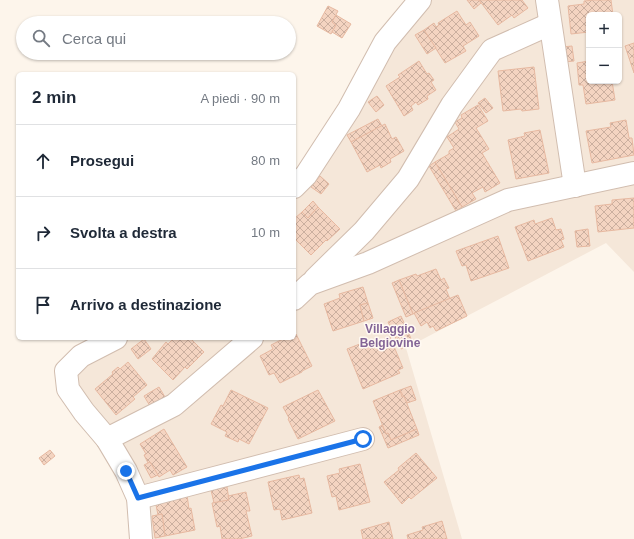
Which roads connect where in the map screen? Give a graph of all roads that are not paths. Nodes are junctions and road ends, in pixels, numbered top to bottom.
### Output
1 (420, 0) edge
2 (547, 0) edge
3 (550, 24) junction
4 (634, 173) edge
5 (296, 185) edge
6 (574, 186) junction
7 (310, 284) junction
8 (296, 297) edge
9 (112, 340) edge
10 (250, 340) edge
11 (363, 439) dead end
12 (107, 440) junction
13 (138, 498) junction
14 (141, 539) edge

1 - 5 street
2 - 3 street
3 - 6 street
3 - 7 street
4 - 6 street
6 - 7 street
7 - 8 street
9 - 12 street
10 - 12 street
11 - 13 street
12 - 13 street
13 - 14 street

